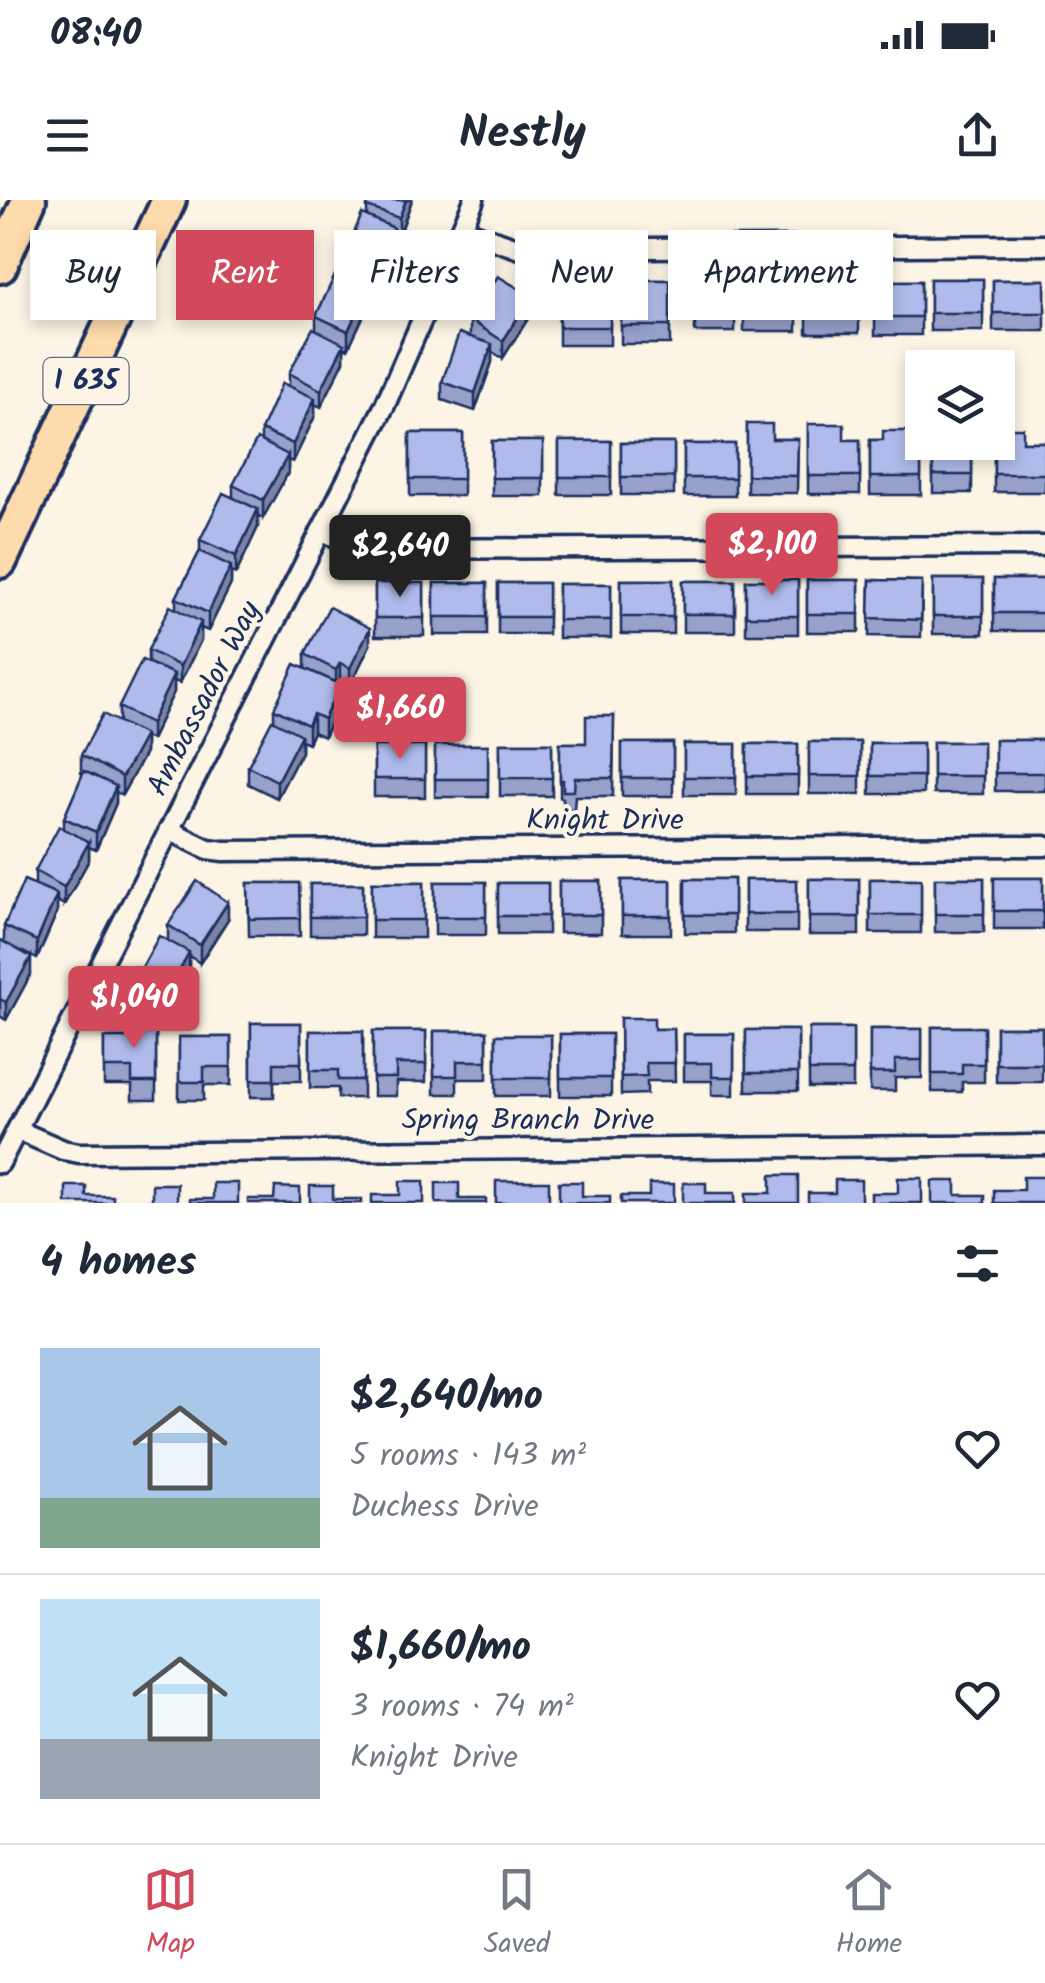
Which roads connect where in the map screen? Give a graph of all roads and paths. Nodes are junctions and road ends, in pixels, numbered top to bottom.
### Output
1 (6, 200) edge
2 (29, 200) edge
3 (168, 200) edge
4 (474, 200) edge
5 (0, 215) edge
6 (462, 229) junction
7 (1045, 244) edge
8 (0, 266) edge
9 (321, 531) junction
10 (1045, 546) edge
11 (0, 561) edge
12 (169, 830) junction
13 (1045, 846) edge
14 (17, 1130) junction
15 (1045, 1145) edge
16 (0, 1163) edge

1 - 5 highway
2 - 8 highway
3 - 11 highway, I 635
4 - 6 street, Ambassador Way
6 - 7 street
6 - 9 street, Ambassador Way
9 - 10 street
9 - 12 street, Ambassador Way
12 - 13 street, Knight Drive
12 - 14 street, Ambassador Way
14 - 15 street, Spring Branch Drive
14 - 16 street, Ambassador Way

